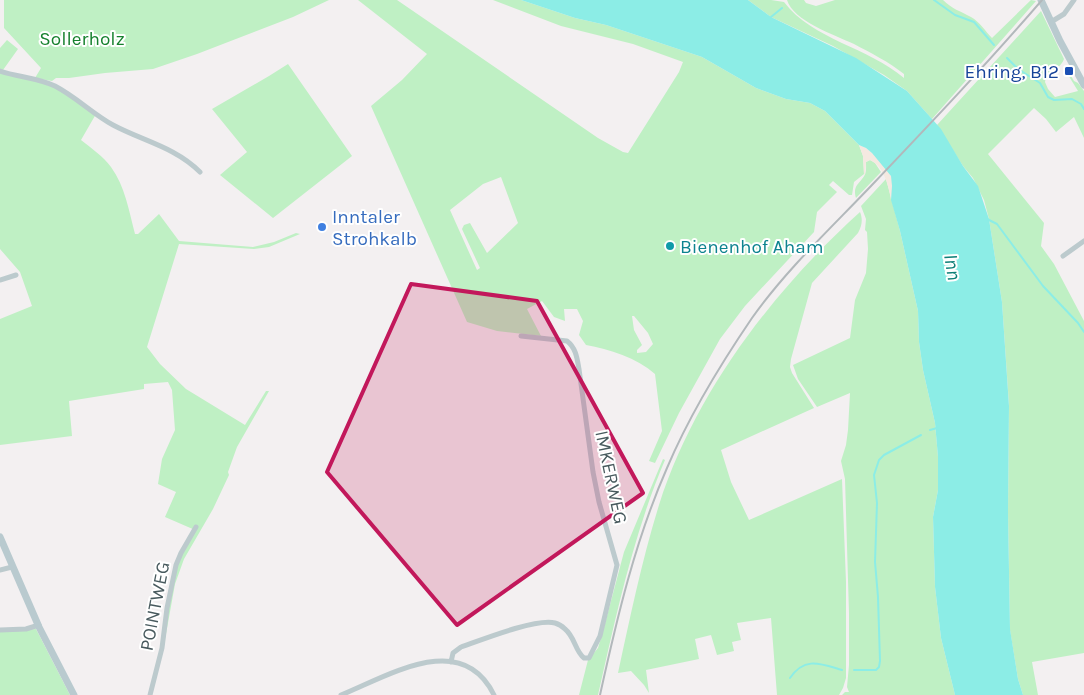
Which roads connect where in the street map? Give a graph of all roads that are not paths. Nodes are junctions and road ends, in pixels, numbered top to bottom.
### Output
1 (1041, 0) edge
2 (1074, 0) edge
3 (1051, 22) junction
4 (0, 71) edge
5 (1084, 84) edge
6 (200, 172) dead end
7 (1084, 241) edge
8 (1062, 256) dead end
9 (16, 275) dead end
10 (0, 280) edge
11 (521, 336) dead end
12 (196, 527) dead end
13 (0, 537) edge
14 (12, 567) junction
15 (0, 570) edge
16 (39, 626) junction
17 (0, 630) edge
18 (451, 662) junction
19 (74, 695) edge
20 (150, 695) edge
21 (342, 695) edge
22 (494, 695) edge

1 - 3 street
2 - 3 street
3 - 5 street
4 - 6 street
7 - 8 street
9 - 10 street
11 - 18 street, IMKERWEG
12 - 20 street, POINTWEG
13 - 14 street
14 - 15 street
14 - 16 street
16 - 17 street
16 - 19 street
18 - 21 street
18 - 22 street

